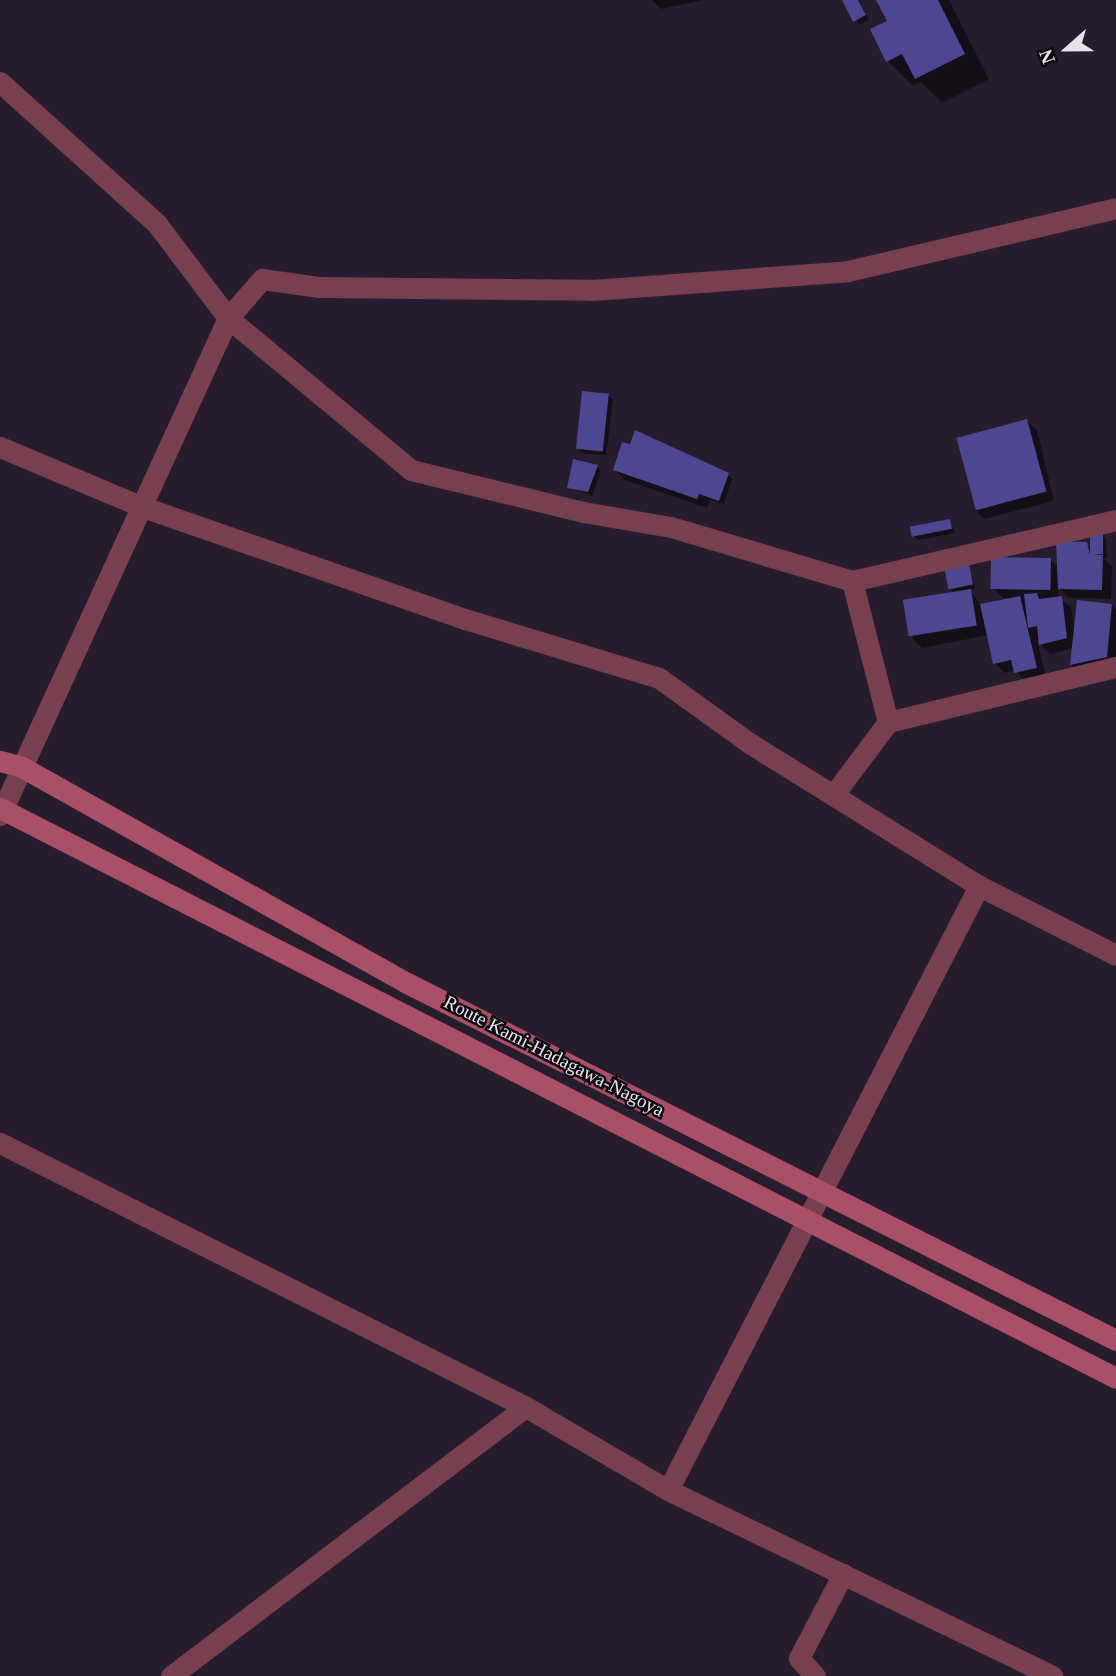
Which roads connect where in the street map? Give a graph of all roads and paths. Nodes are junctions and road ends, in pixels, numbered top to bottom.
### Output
1 (0, 82) edge
2 (1116, 208) edge
3 (228, 318) junction
4 (0, 447) edge
5 (142, 507) junction
6 (1116, 520) edge
7 (852, 581) junction
8 (1116, 667) edge
9 (888, 722) junction
10 (0, 761) edge
11 (22, 767) junction
12 (834, 794) junction
13 (1, 811) edge
14 (979, 886) junction
15 (1116, 955) edge
16 (0, 1143) edge
17 (822, 1191) junction
18 (806, 1222) junction
19 (1116, 1340) edge
20 (1116, 1378) edge
21 (526, 1407) junction
22 (668, 1490) junction
23 (843, 1574) junction
24 (171, 1676) edge
25 (815, 1676) edge
26 (1052, 1676) edge

1 - 3 street
2 - 3 street
3 - 5 street
3 - 7 street
4 - 5 street
5 - 11 street
5 - 12 street
6 - 7 street
7 - 9 street
8 - 9 street
9 - 12 street
10 - 11 main road, Route Kami-Hadagawa-Nagoya
11 - 13 street
11 - 17 main road, Route Kami-Hadagawa-Nagoya
12 - 14 street
13 - 18 main road, Route Kami-Hadagawa-Nagoya
14 - 15 street
14 - 17 street
16 - 21 street
17 - 18 street
17 - 19 main road, Route Kami-Hadagawa-Nagoya
18 - 20 main road, Route Kami-Hadagawa-Nagoya
18 - 22 street
21 - 22 street
21 - 24 street
22 - 23 street
23 - 25 street
23 - 26 street

